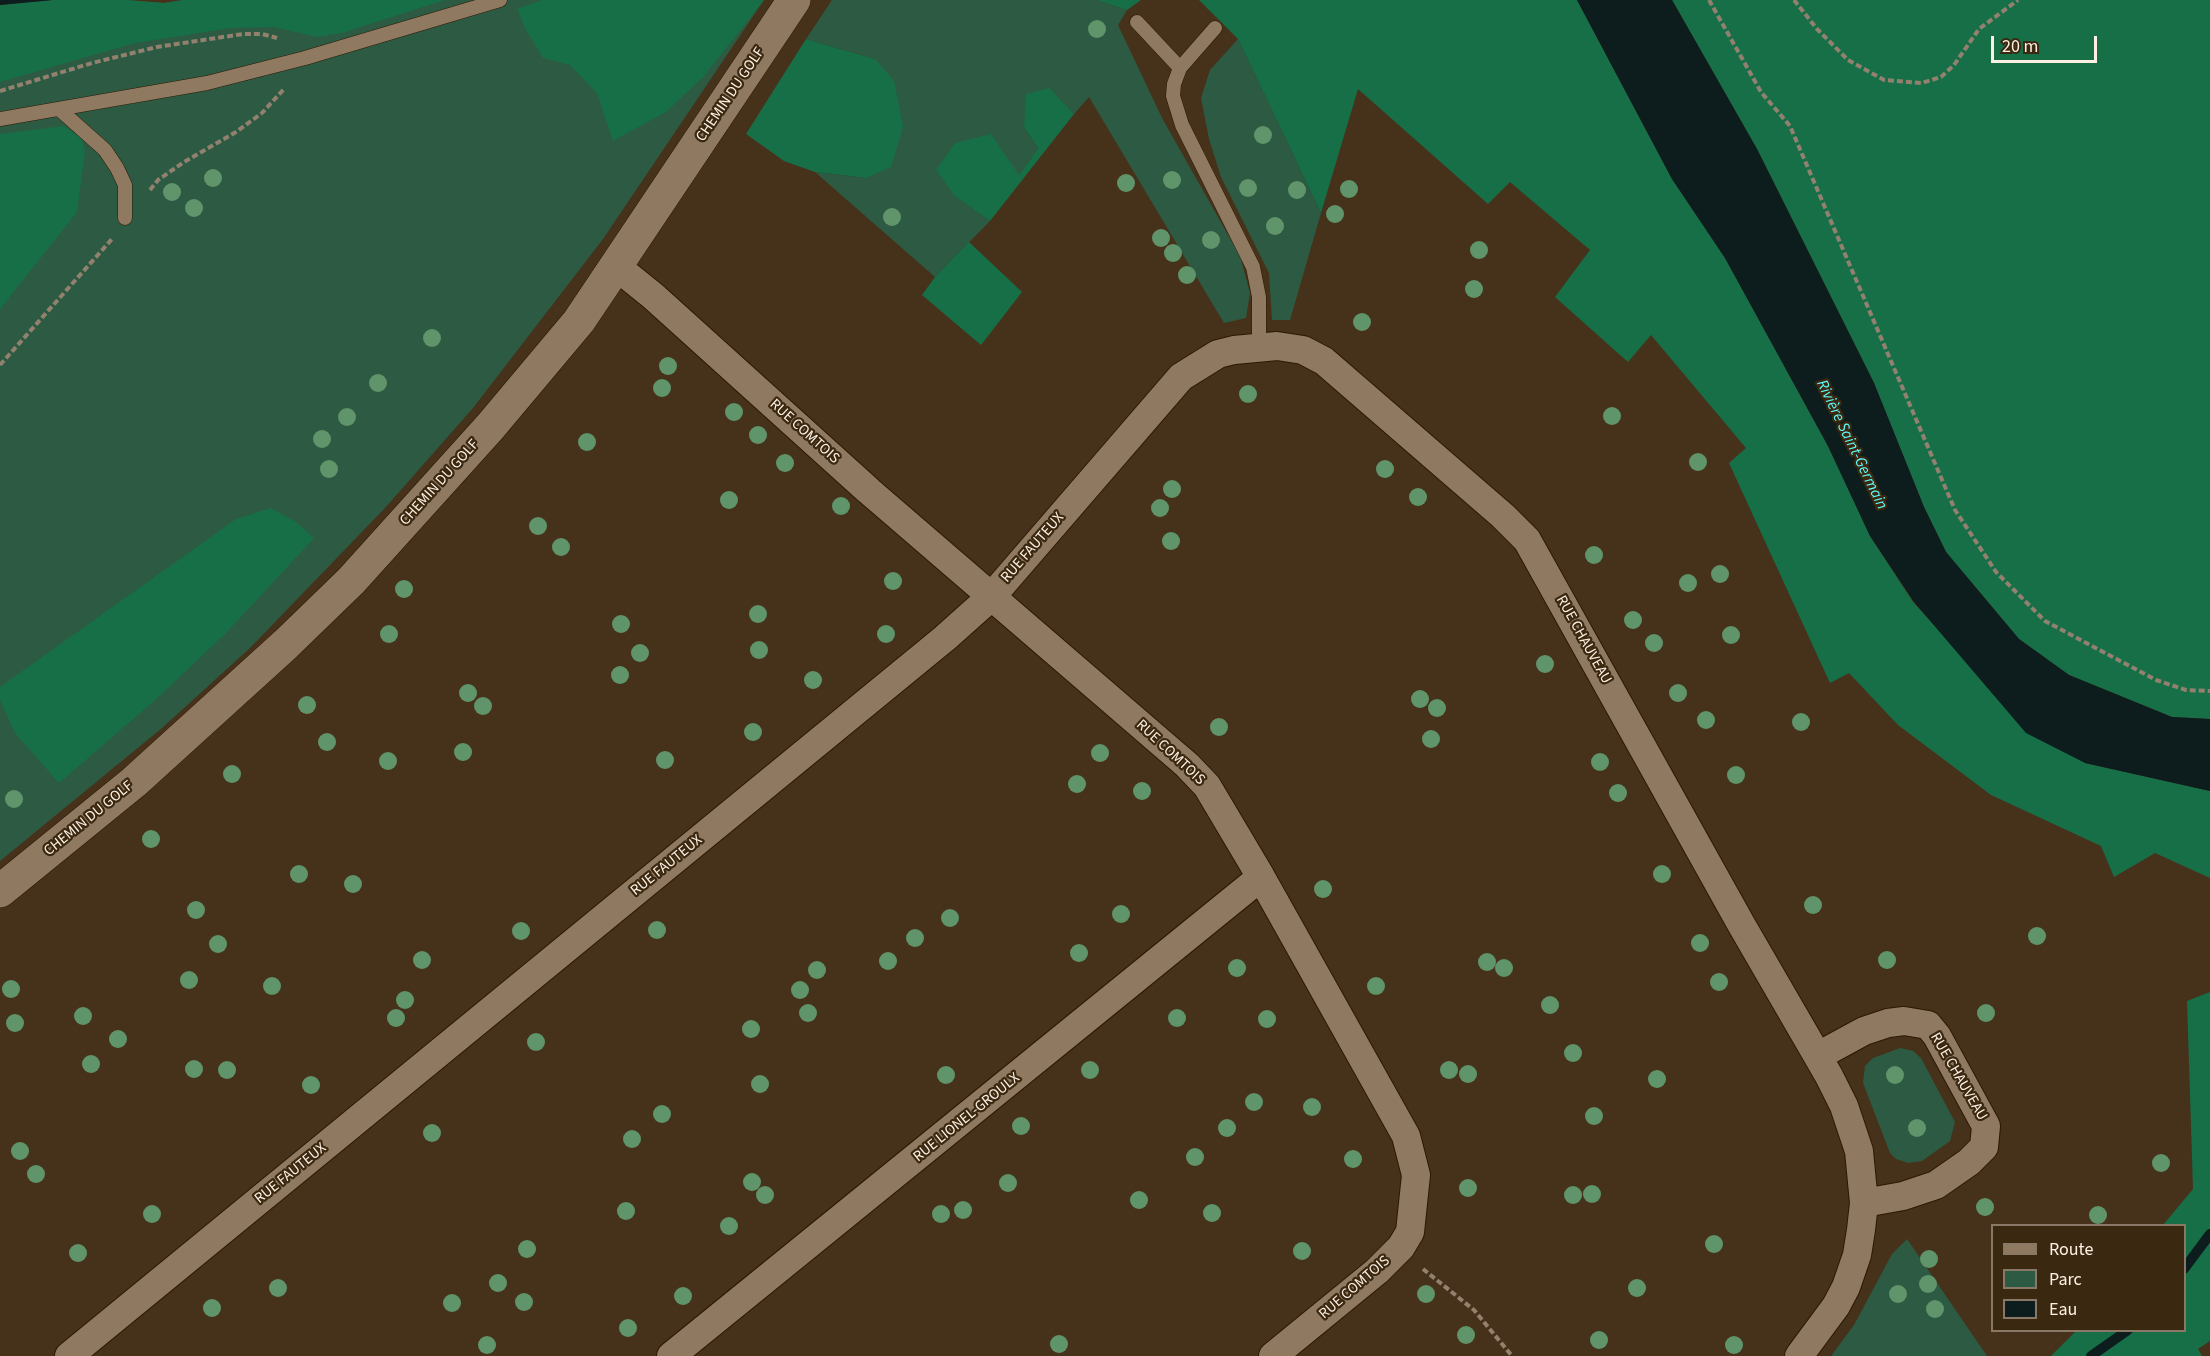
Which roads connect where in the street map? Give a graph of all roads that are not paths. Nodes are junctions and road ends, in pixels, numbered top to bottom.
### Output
1 (500, 0) edge
2 (794, 0) edge
3 (1137, 22) dead end
4 (1215, 28) dead end
5 (1180, 68) junction
6 (58, 110) junction
7 (0, 119) edge
8 (125, 218) dead end
9 (617, 267) junction
10 (1247, 349) junction
11 (992, 596) junction
12 (1261, 877) junction
13 (0, 891) edge
14 (1818, 1056) junction
15 (1864, 1203) junction
16 (69, 1356) edge
17 (671, 1356) edge
18 (1273, 1356) edge
19 (1799, 1356) edge

1 - 6 lane
2 - 9 street, CHEMIN DU GOLF
3 - 5 lane
4 - 5 lane
5 - 10 lane
6 - 7 lane
6 - 8 lane
9 - 11 street, RUE COMTOIS
9 - 13 street, CHEMIN DU GOLF
10 - 11 street, RUE FAUTEUX
10 - 14 street, RUE CHAUVEAU
11 - 12 street, RUE COMTOIS
11 - 16 street, RUE FAUTEUX
12 - 17 street, RUE LIONEL-GROULX
12 - 18 street, RUE COMTOIS
14 - 15 street, RUE CHAUVEAU
14 - 15 street, RUE CHAUVEAU
15 - 19 street, RUE CHAUVEAU

